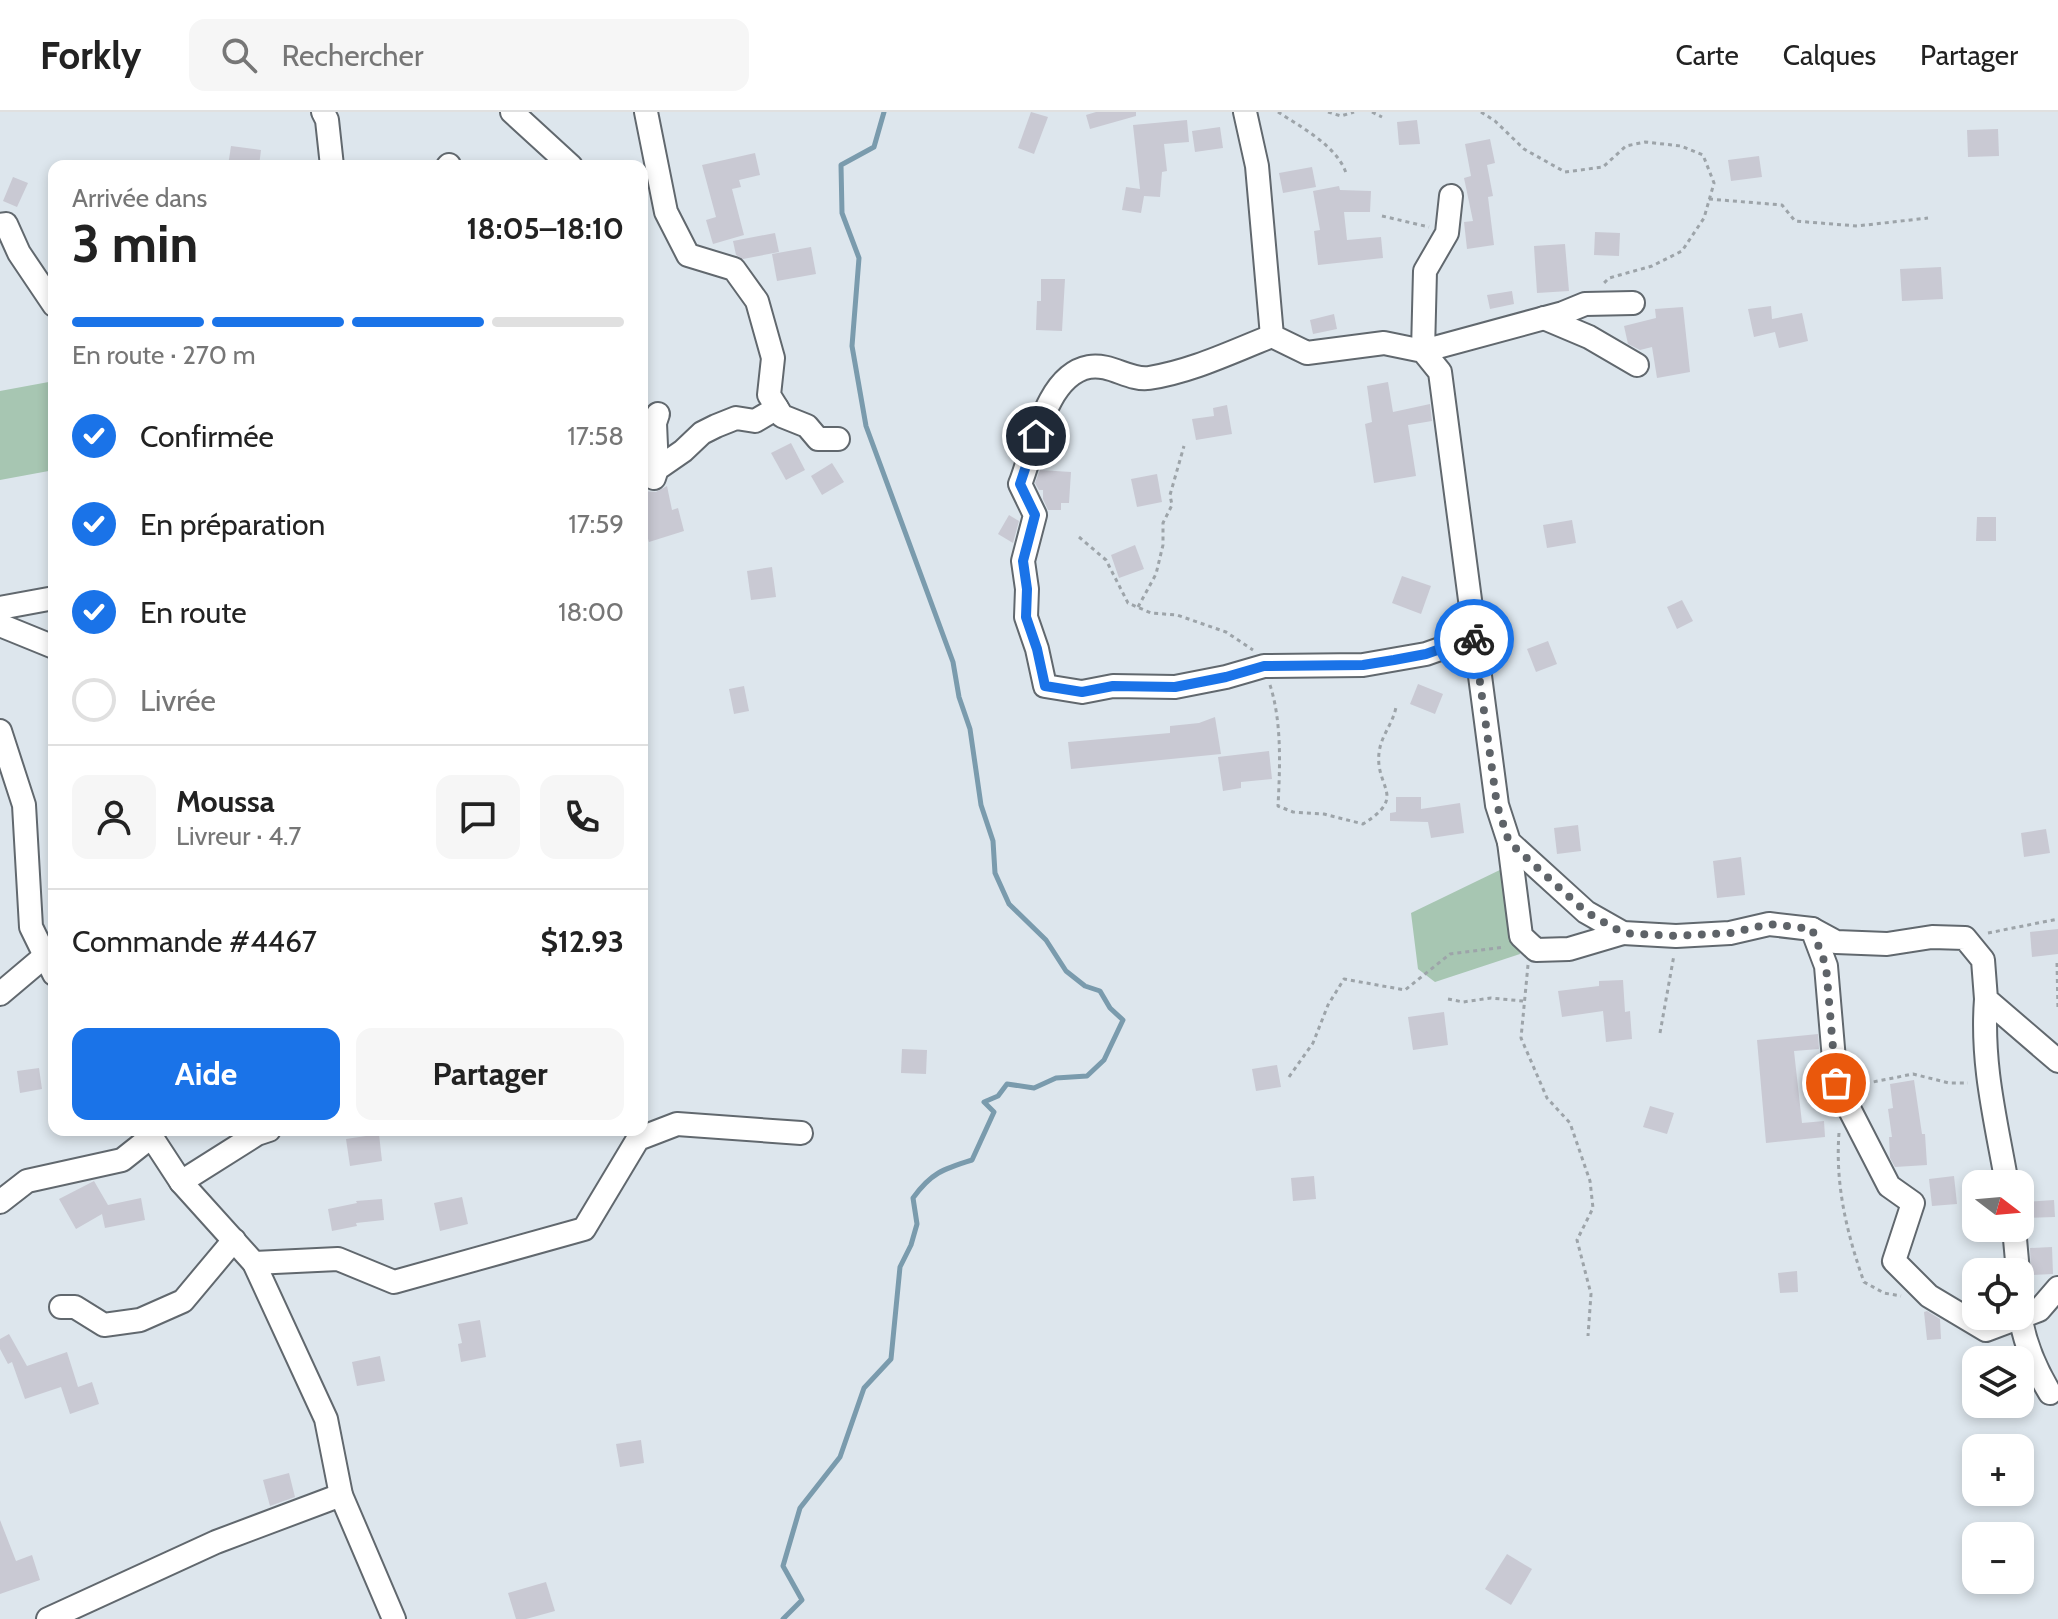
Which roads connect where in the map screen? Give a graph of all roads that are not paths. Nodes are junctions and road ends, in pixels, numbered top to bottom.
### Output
1 (323, 112) edge
2 (512, 112) edge
3 (646, 112) edge
4 (1245, 112) edge
5 (331, 160) edge
6 (564, 160) edge
7 (650, 181) edge
8 (1451, 196) dead end
9 (0, 225) edge
10 (48, 296) edge
11 (1633, 303) dead end
12 (1544, 318) junction
13 (1272, 336) junction
14 (1423, 351) junction
15 (1637, 365) dead end
16 (777, 408) junction
17 (658, 414) dead end
18 (838, 439) dead end
19 (48, 599) edge
20 (0, 608) edge
21 (0, 625) edge
22 (1474, 637) junction
23 (48, 645) edge
24 (0, 731) edge
25 (1509, 842) junction
26 (1812, 929) junction
27 (1623, 933) junction
28 (48, 961) edge
29 (48, 966) edge
30 (0, 994) edge
31 (1986, 999) junction
32 (2058, 1061) edge
33 (801, 1133) dead end
34 (648, 1135) edge
35 (146, 1136) edge
36 (151, 1136) edge
37 (254, 1136) edge
38 (646, 1136) edge
39 (2004, 1170) edge
40 (27, 1181) junction
41 (181, 1182) junction
42 (0, 1184) edge
43 (0, 1202) edge
44 (234, 1240) junction
45 (254, 1263) junction
46 (2058, 1288) edge
47 (61, 1307) dead end
48 (2034, 1312) edge
49 (1962, 1316) edge
50 (2022, 1330) edge
51 (2050, 1393) dead end
52 (341, 1495) junction
53 (48, 1619) edge
54 (394, 1619) edge

1 - 5 street
2 - 6 street
3 - 7 street
4 - 13 street
7 - 16 street
8 - 14 street
9 - 10 street
11 - 12 street
12 - 14 street
12 - 15 street
13 - 14 street
13 - 22 street
14 - 22 street
16 - 17 street
16 - 18 street
19 - 20 street
21 - 23 street
22 - 25 street
24 - 28 street
25 - 27 street
25 - 27 street
26 - 27 street
26 - 31 street
26 - 49 street
29 - 30 street
31 - 32 street
31 - 39 street
33 - 34 street
35 - 40 street
36 - 41 street
37 - 41 street
38 - 45 street
40 - 42 street
40 - 43 street
41 - 44 street
44 - 45 street
44 - 47 street
45 - 52 street
46 - 48 street
50 - 51 street
52 - 53 street
52 - 54 street

